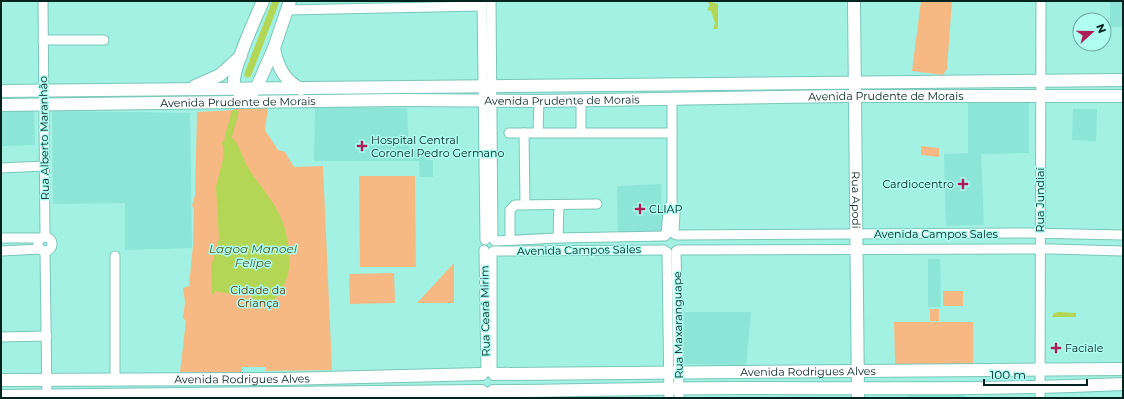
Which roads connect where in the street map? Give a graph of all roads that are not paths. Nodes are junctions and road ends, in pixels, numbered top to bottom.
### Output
1 (43, 1) edge
2 (263, 1) edge
3 (491, 1) edge
4 (854, 1) edge
5 (1041, 1) edge
6 (406, 4) edge
7 (482, 4) edge
8 (289, 5) edge
9 (43, 40) junction
10 (104, 40) dead end
11 (274, 48) junction
12 (241, 55) junction
13 (1123, 80) edge
14 (1041, 81) junction
15 (854, 83) junction
16 (721, 85) junction
17 (620, 86) junction
18 (434, 87) junction
19 (487, 87) junction
20 (301, 89) junction
21 (173, 90) junction
22 (256, 90) junction
23 (1, 91) edge
24 (43, 91) junction
25 (239, 92) junction
26 (854, 96) junction
27 (1040, 96) junction
28 (1123, 96) edge
29 (721, 99) junction
30 (400, 100) junction
31 (621, 100) junction
32 (672, 100) junction
33 (487, 101) junction
34 (539, 101) junction
35 (581, 101) junction
36 (262, 102) junction
37 (201, 103) junction
38 (43, 104) junction
39 (1, 105) edge
40 (538, 132) junction
41 (582, 132) junction
42 (508, 133) dead end
43 (524, 133) junction
44 (672, 133) junction
45 (44, 166) junction
46 (1, 168) edge
47 (597, 204) dead end
48 (525, 205) junction
49 (559, 205) junction
50 (1040, 233) junction
51 (947, 234) junction
52 (670, 235) junction
53 (760, 235) junction
54 (855, 235) junction
55 (1123, 235) edge
56 (43, 237) junction
57 (1, 238) edge
58 (558, 238) junction
59 (510, 240) junction
60 (490, 246) junction
61 (43, 250) junction
62 (677, 250) junction
63 (760, 250) junction
64 (856, 250) junction
65 (947, 250) junction
66 (1039, 250) junction
67 (1, 251) edge
68 (666, 251) junction
69 (1123, 251) edge
70 (115, 256) dead end
71 (47, 336) junction
72 (1, 337) edge
73 (1102, 368) junction
74 (1123, 369) edge
75 (1040, 370) junction
76 (924, 371) junction
77 (976, 371) junction
78 (748, 372) junction
79 (795, 372) junction
80 (858, 372) junction
81 (488, 373) junction
82 (674, 373) junction
83 (583, 374) junction
84 (596, 374) junction
85 (412, 376) junction
86 (118, 377) junction
87 (283, 379) junction
88 (1, 380) edge
89 (47, 380) junction
90 (92, 380) junction
91 (200, 380) junction
92 (1123, 384) edge
93 (1102, 385) junction
94 (748, 388) junction
95 (796, 388) junction
96 (923, 388) junction
97 (975, 388) junction
98 (1040, 392) edge
99 (284, 393) junction
100 (588, 393) edge
101 (674, 393) edge
102 (858, 393) edge
103 (199, 394) junction
104 (416, 394) edge
105 (488, 394) edge
106 (95, 395) junction
107 (1, 396) edge
108 (122, 396) edge
109 (213, 396) edge
110 (298, 396) edge
111 (368, 396) edge
112 (47, 397) edge

1 - 9 street, Rua Alberto Maranhão
2 - 12 main road
3 - 19 street, Rua Ceará Mirim
4 - 15 main road, Rua Apodi
5 - 14 street, Rua Jundiaí
6 - 7 street
6 - 8 street
7 - 19 street, Rua Ceará Mirim
8 - 11 main road
9 - 10 street
9 - 24 street, Rua Alberto Maranhão
11 - 20 main road
11 - 22 main road
12 - 21 main road
12 - 25 main road
13 - 14 main road, Avenida Prudente de Morais
14 - 15 main road, Avenida Prudente de Morais
14 - 27 street, Rua Jundiaí
15 - 16 main road, Avenida Prudente de Morais
15 - 26 main road, Rua Apodi
16 - 17 main road, Avenida Prudente de Morais
16 - 29 main road
17 - 19 main road, Avenida Prudente de Morais
17 - 31 main road
18 - 19 main road, Avenida Prudente de Morais
18 - 20 main road, Avenida Prudente de Morais
18 - 30 main road
19 - 33 street, Rua Ceará Mirim
20 - 22 main road, Avenida Prudente de Morais
21 - 24 main road, Avenida Prudente de Morais
21 - 25 main road, Avenida Prudente de Morais
22 - 25 main road, Avenida Prudente de Morais
23 - 24 main road, Avenida Prudente de Morais
24 - 38 street, Rua Alberto Maranhão
25 - 36 main road
25 - 37 main road
26 - 27 main road, Avenida Prudente de Morais
26 - 29 main road, Avenida Prudente de Morais
26 - 54 main road, Rua Apodi
27 - 28 main road, Avenida Prudente de Morais
27 - 50 street, Rua Jundiaí
29 - 32 main road, Avenida Prudente de Morais
30 - 33 main road, Avenida Prudente de Morais
30 - 36 main road, Avenida Prudente de Morais
31 - 32 main road, Avenida Prudente de Morais
31 - 35 main road, Avenida Prudente de Morais
32 - 44 street
33 - 34 main road, Avenida Prudente de Morais
33 - 60 street, Rua Ceará Mirim
34 - 35 main road, Avenida Prudente de Morais
34 - 40 street
35 - 41 street
36 - 37 main road, Avenida Prudente de Morais
37 - 38 main road, Avenida Prudente de Morais
38 - 39 main road, Avenida Prudente de Morais
38 - 45 street, Rua Alberto Maranhão
40 - 41 street
40 - 43 street
41 - 44 street
42 - 43 street
43 - 48 street
44 - 52 street
45 - 46 street
45 - 56 street, Rua Alberto Maranhão
47 - 49 street
48 - 49 street
48 - 59 street
49 - 58 street
50 - 51 street, Avenida Campos Sales
50 - 55 street, Avenida Campos Sales
50 - 66 street, Rua Jundiaí
51 - 54 street, Avenida Campos Sales
51 - 65 street
52 - 53 street, Avenida Campos Sales
52 - 58 street, Avenida Campos Sales
52 - 62 street, Rua Maxaranguape
52 - 68 street, Rua Maxaranguape
53 - 54 street, Avenida Campos Sales
53 - 63 street
54 - 64 main road, Rua Apodi
56 - 57 street
56 - 61 street, Rua Alberto Maranhão
58 - 59 street, Avenida Campos Sales
59 - 60 street, Avenida Campos Sales
60 - 68 street, Avenida Campos Sales
60 - 81 street, Rua Ceará Mirim
61 - 67 street
61 - 71 street, Rua Alberto Maranhão
62 - 63 street, Avenida Campos Sales
62 - 68 street, Avenida Campos Sales
62 - 82 street, Rua Maxaranguape
63 - 64 street, Avenida Campos Sales
64 - 65 street, Avenida Campos Sales
64 - 80 main road, Rua Apodi
65 - 66 street, Avenida Campos Sales
66 - 69 street, Avenida Campos Sales
66 - 75 street, Rua Jundiaí
68 - 82 street, Rua Maxaranguape
70 - 86 street
71 - 72 street
71 - 89 street, Rua Alberto Maranhão
73 - 74 main road, Avenida Rodrigues Alves
73 - 75 main road, Avenida Rodrigues Alves
73 - 93 main road
75 - 77 main road, Avenida Rodrigues Alves
75 - 98 street, Rua Jundiaí
76 - 77 main road, Avenida Rodrigues Alves
76 - 80 main road, Avenida Rodrigues Alves
76 - 96 main road
77 - 97 main road
78 - 79 main road, Avenida Rodrigues Alves
78 - 82 main road, Avenida Rodrigues Alves
78 - 94 main road
79 - 80 main road, Avenida Rodrigues Alves
79 - 95 main road
80 - 102 main road, Rua Apodi
81 - 83 main road, Avenida Rodrigues Alves
81 - 85 main road, Avenida Rodrigues Alves
81 - 105 main road
81 - 105 main road
82 - 84 main road, Avenida Rodrigues Alves
82 - 101 street, Rua Maxaranguape
83 - 84 main road, Avenida Rodrigues Alves
83 - 100 main road
84 - 100 main road
85 - 87 main road, Avenida Rodrigues Alves
85 - 104 main road
86 - 90 main road, Avenida Rodrigues Alves
86 - 91 main road, Avenida Rodrigues Alves
86 - 108 main road
87 - 91 main road, Avenida Rodrigues Alves
87 - 99 main road
88 - 89 main road, Avenida Rodrigues Alves
89 - 90 main road, Avenida Rodrigues Alves
89 - 112 street, Rua Alberto Maranhão
90 - 106 main road
91 - 103 main road
92 - 93 main road, Avenida Rodrigues Alves
93 - 98 main road, Avenida Rodrigues Alves
94 - 95 main road, Avenida Rodrigues Alves
94 - 101 main road, Avenida Rodrigues Alves
95 - 102 main road, Avenida Rodrigues Alves
96 - 97 main road, Avenida Rodrigues Alves
96 - 102 main road, Avenida Rodrigues Alves
97 - 98 main road, Avenida Rodrigues Alves
99 - 109 main road, Avenida Rodrigues Alves
99 - 110 main road, Avenida Rodrigues Alves
100 - 101 main road, Avenida Rodrigues Alves
100 - 105 main road, Avenida Rodrigues Alves
103 - 108 main road, Avenida Rodrigues Alves
103 - 109 main road, Avenida Rodrigues Alves
104 - 105 main road, Avenida Rodrigues Alves
104 - 111 main road, Avenida Rodrigues Alves
106 - 108 main road, Avenida Rodrigues Alves
106 - 112 main road, Avenida Rodrigues Alves
107 - 112 main road, Avenida Rodrigues Alves
110 - 111 main road, Avenida Rodrigues Alves

